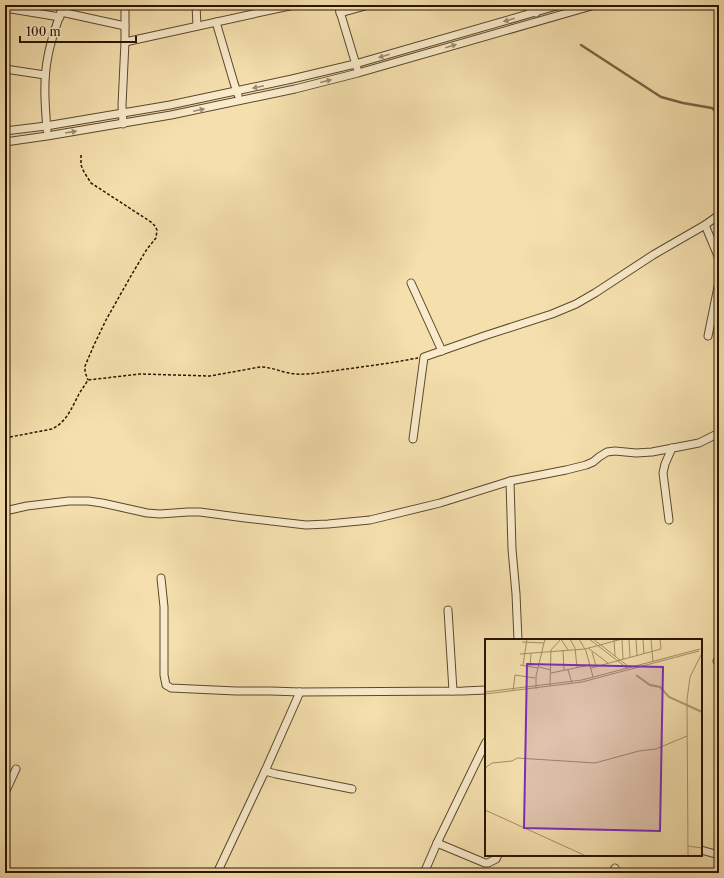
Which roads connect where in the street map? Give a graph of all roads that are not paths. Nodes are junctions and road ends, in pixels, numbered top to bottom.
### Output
1 (125, 5) edge
2 (196, 5) edge
3 (294, 5) edge
4 (338, 5) edge
5 (368, 5) edge
6 (525, 5) edge
7 (560, 5) edge
8 (595, 5) edge
9 (15, 7) edge
10 (547, 7) edge
11 (5, 8) edge
12 (264, 8) edge
13 (61, 11) edge
14 (535, 12) junction
15 (340, 13) junction
16 (559, 15) junction
17 (545, 19) junction
18 (216, 22) junction
19 (125, 26) junction
20 (197, 26) junction
21 (125, 42) junction
22 (355, 64) junction
23 (5, 69) edge
24 (358, 73) junction
25 (45, 75) junction
26 (237, 92) junction
27 (241, 101) junction
28 (122, 113) junction
29 (123, 124) junction
30 (46, 126) junction
31 (5, 131) edge
32 (47, 136) junction
33 (5, 142) edge
34 (719, 215) edge
35 (705, 225) junction
36 (719, 262) edge
37 (719, 282) edge
38 (411, 283) dead end
39 (708, 336) dead end
40 (442, 351) junction
41 (719, 434) edge
42 (413, 438) dead end
43 (672, 448) junction
44 (510, 481) junction
45 (5, 511) edge
46 (669, 520) dead end
47 (161, 578) dead end
48 (448, 610) dead end
49 (518, 639) edge
50 (485, 690) edge
51 (453, 691) junction
52 (300, 692) junction
53 (485, 744) edge
54 (16, 769) dead end
55 (265, 772) junction
56 (352, 789) dead end
57 (5, 793) edge
58 (437, 843) junction
59 (702, 850) edge
60 (719, 855) edge
61 (498, 856) edge
62 (218, 873) edge
63 (424, 873) edge

1 - 19 street
2 - 20 street
3 - 12 street
4 - 15 street
5 - 15 street
6 - 14 street
7 - 10 street
8 - 16 street
9 - 11 street
9 - 13 street
10 - 14 street
10 - 16 street
12 - 18 street
13 - 19 street
13 - 25 street
14 - 17 street
14 -> 22 street
15 - 22 street
16 - 17 street
24 -> 17 street
18 - 20 street
18 - 26 street
19 - 21 street
20 - 21 street
21 - 28 street
22 - 24 street
22 -> 26 street
23 - 25 street
27 -> 24 street
25 - 30 street
26 - 27 street
26 - 28 street
29 -> 27 street
28 - 29 street
28 - 30 street
32 -> 29 street
30 - 31 street
30 - 32 street
32 - 33 street
34 - 35 street
35 - 36 street
35 - 40 street
37 - 39 street
38 - 40 street
40 - 42 street
41 - 43 street
43 - 44 street
43 - 46 street
44 - 45 street
44 - 49 street
47 - 52 street
48 - 51 street
50 - 51 street
51 - 52 street
52 - 55 street
53 - 58 street
54 - 57 street
55 - 56 street
55 - 62 street
58 - 61 street
58 - 63 street
59 - 60 street

